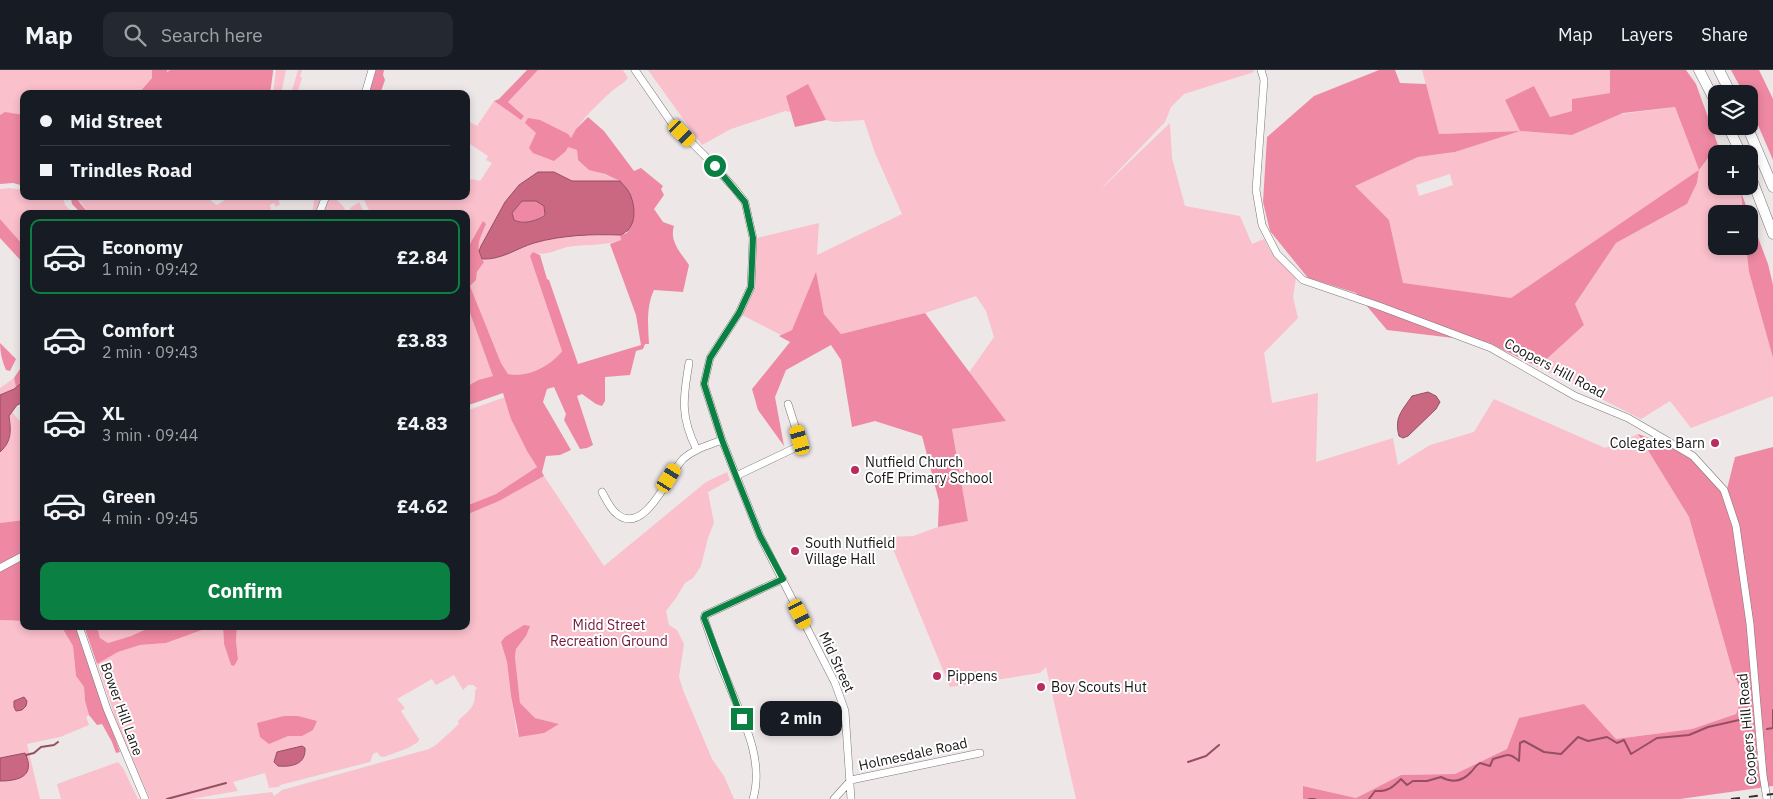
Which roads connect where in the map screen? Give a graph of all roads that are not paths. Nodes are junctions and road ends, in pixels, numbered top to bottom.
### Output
1 (372, 70) edge
2 (635, 70) edge
3 (1261, 70) edge
4 (1699, 70) edge
5 (1719, 70) edge
6 (1726, 85) edge
7 (1708, 87) edge
8 (366, 90) edge
9 (1751, 135) edge
10 (1773, 187) edge
11 (1758, 195) edge
12 (1773, 234) edge
13 (689, 363) dead end
14 (788, 404) dead end
15 (722, 440) junction
16 (697, 450) junction
17 (736, 476) junction
18 (602, 492) dead end
19 (20, 557) edge
20 (0, 568) edge
21 (783, 579) junction
22 (80, 630) edge
23 (980, 753) dead end
24 (851, 780) junction
25 (145, 799) edge
26 (753, 799) edge
27 (834, 799) edge
28 (851, 799) edge
29 (1767, 799) edge

1 - 8 street
2 - 15 street, Mid Street
3 - 29 street, Coopers Hill Road
4 - 7 highway
5 - 6 highway
9 - 10 highway
11 - 12 highway
13 - 16 street
14 - 17 street
15 - 16 street
15 - 17 street, Mid Street
16 - 18 street
17 - 21 street, Mid Street
19 - 20 street
21 - 24 street, Mid Street
21 - 26 street
22 - 25 street, Bower Hill Lane
23 - 24 street, Holmesdale Road
24 - 27 street
24 - 28 street, Mid Street

